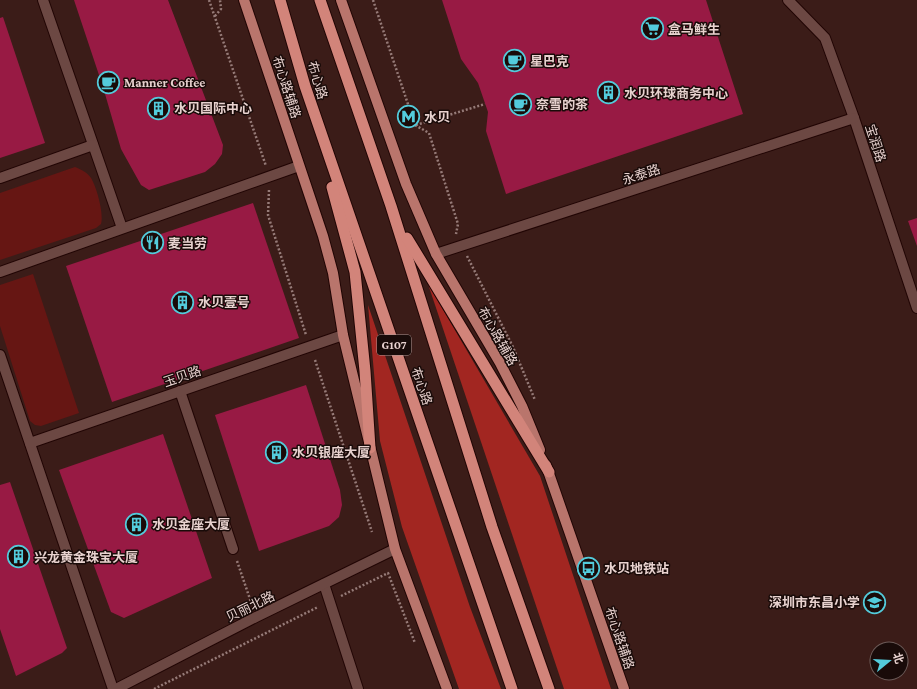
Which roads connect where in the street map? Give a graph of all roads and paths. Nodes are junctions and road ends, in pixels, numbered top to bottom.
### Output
1 (43, 0) edge
2 (209, 0) edge
3 (220, 0) edge
4 (244, 0) edge
5 (280, 0) edge
6 (320, 0) edge
7 (341, 0) edge
8 (373, 0) edge
9 (788, 0) edge
10 (215, 16) junction
11 (305, 86) junction
12 (485, 104) dead end
13 (854, 118) junction
14 (415, 125) junction
15 (93, 145) junction
16 (299, 166) junction
17 (270, 176) junction
18 (0, 178) edge
19 (391, 206) junction
20 (122, 228) junction
21 (456, 236) dead end
22 (436, 254) junction
23 (0, 272) edge
24 (917, 308) edge
25 (344, 335) junction
26 (308, 340) dead end
27 (0, 355) edge
28 (315, 360) dead end
29 (180, 390) junction
30 (30, 443) junction
31 (370, 448) junction
32 (549, 472) junction
33 (372, 532) dead end
34 (233, 549) joint
35 (396, 549) junction
36 (324, 584) junction
37 (330, 601) junction
38 (256, 617) junction
39 (416, 646) dead end
40 (115, 689) edge
41 (154, 689) edge
42 (358, 689) edge
43 (447, 689) edge
44 (512, 689) edge
45 (549, 689) edge
46 (624, 689) edge

1 - 15 street
2 - 10 path
3 - 10 path
4 - 16 main road, 布心路辅路
5 - 11 highway, 布心路 / G107
6 - 19 highway, 布心路
7 - 22 main road, 布心路辅路
8 - 14 path
9 - 13 street, 宝润路
10 - 17 path
11 - 31 highway
11 - 44 highway, 布心路 / G107
12 - 14 path
13 - 22 street, 永泰路
13 - 24 street, 宝润路
14 - 21 path
15 - 18 street
15 - 20 street
16 - 17 street
16 - 25 main road, 布心路辅路
17 - 20 street
17 - 26 path
19 - 32 highway
19 - 45 highway, 布心路
20 - 23 street
22 - 32 main road, 布心路辅路
25 - 29 street, 玉贝路
25 - 31 main road, 布心路辅路
27 - 30 street
28 - 33 path
29 - 30 street, 玉贝路
29 - 34 street
30 - 40 street
31 - 35 main road, 布心路辅路
32 - 46 main road, 布心路辅路
34 - 38 path
35 - 36 street, 贝丽北路
35 - 43 main road, 布心路辅路
36 - 37 street
36 - 38 street, 贝丽北路
37 - 39 path
37 - 41 path
37 - 42 street
38 - 40 street, 贝丽北路

